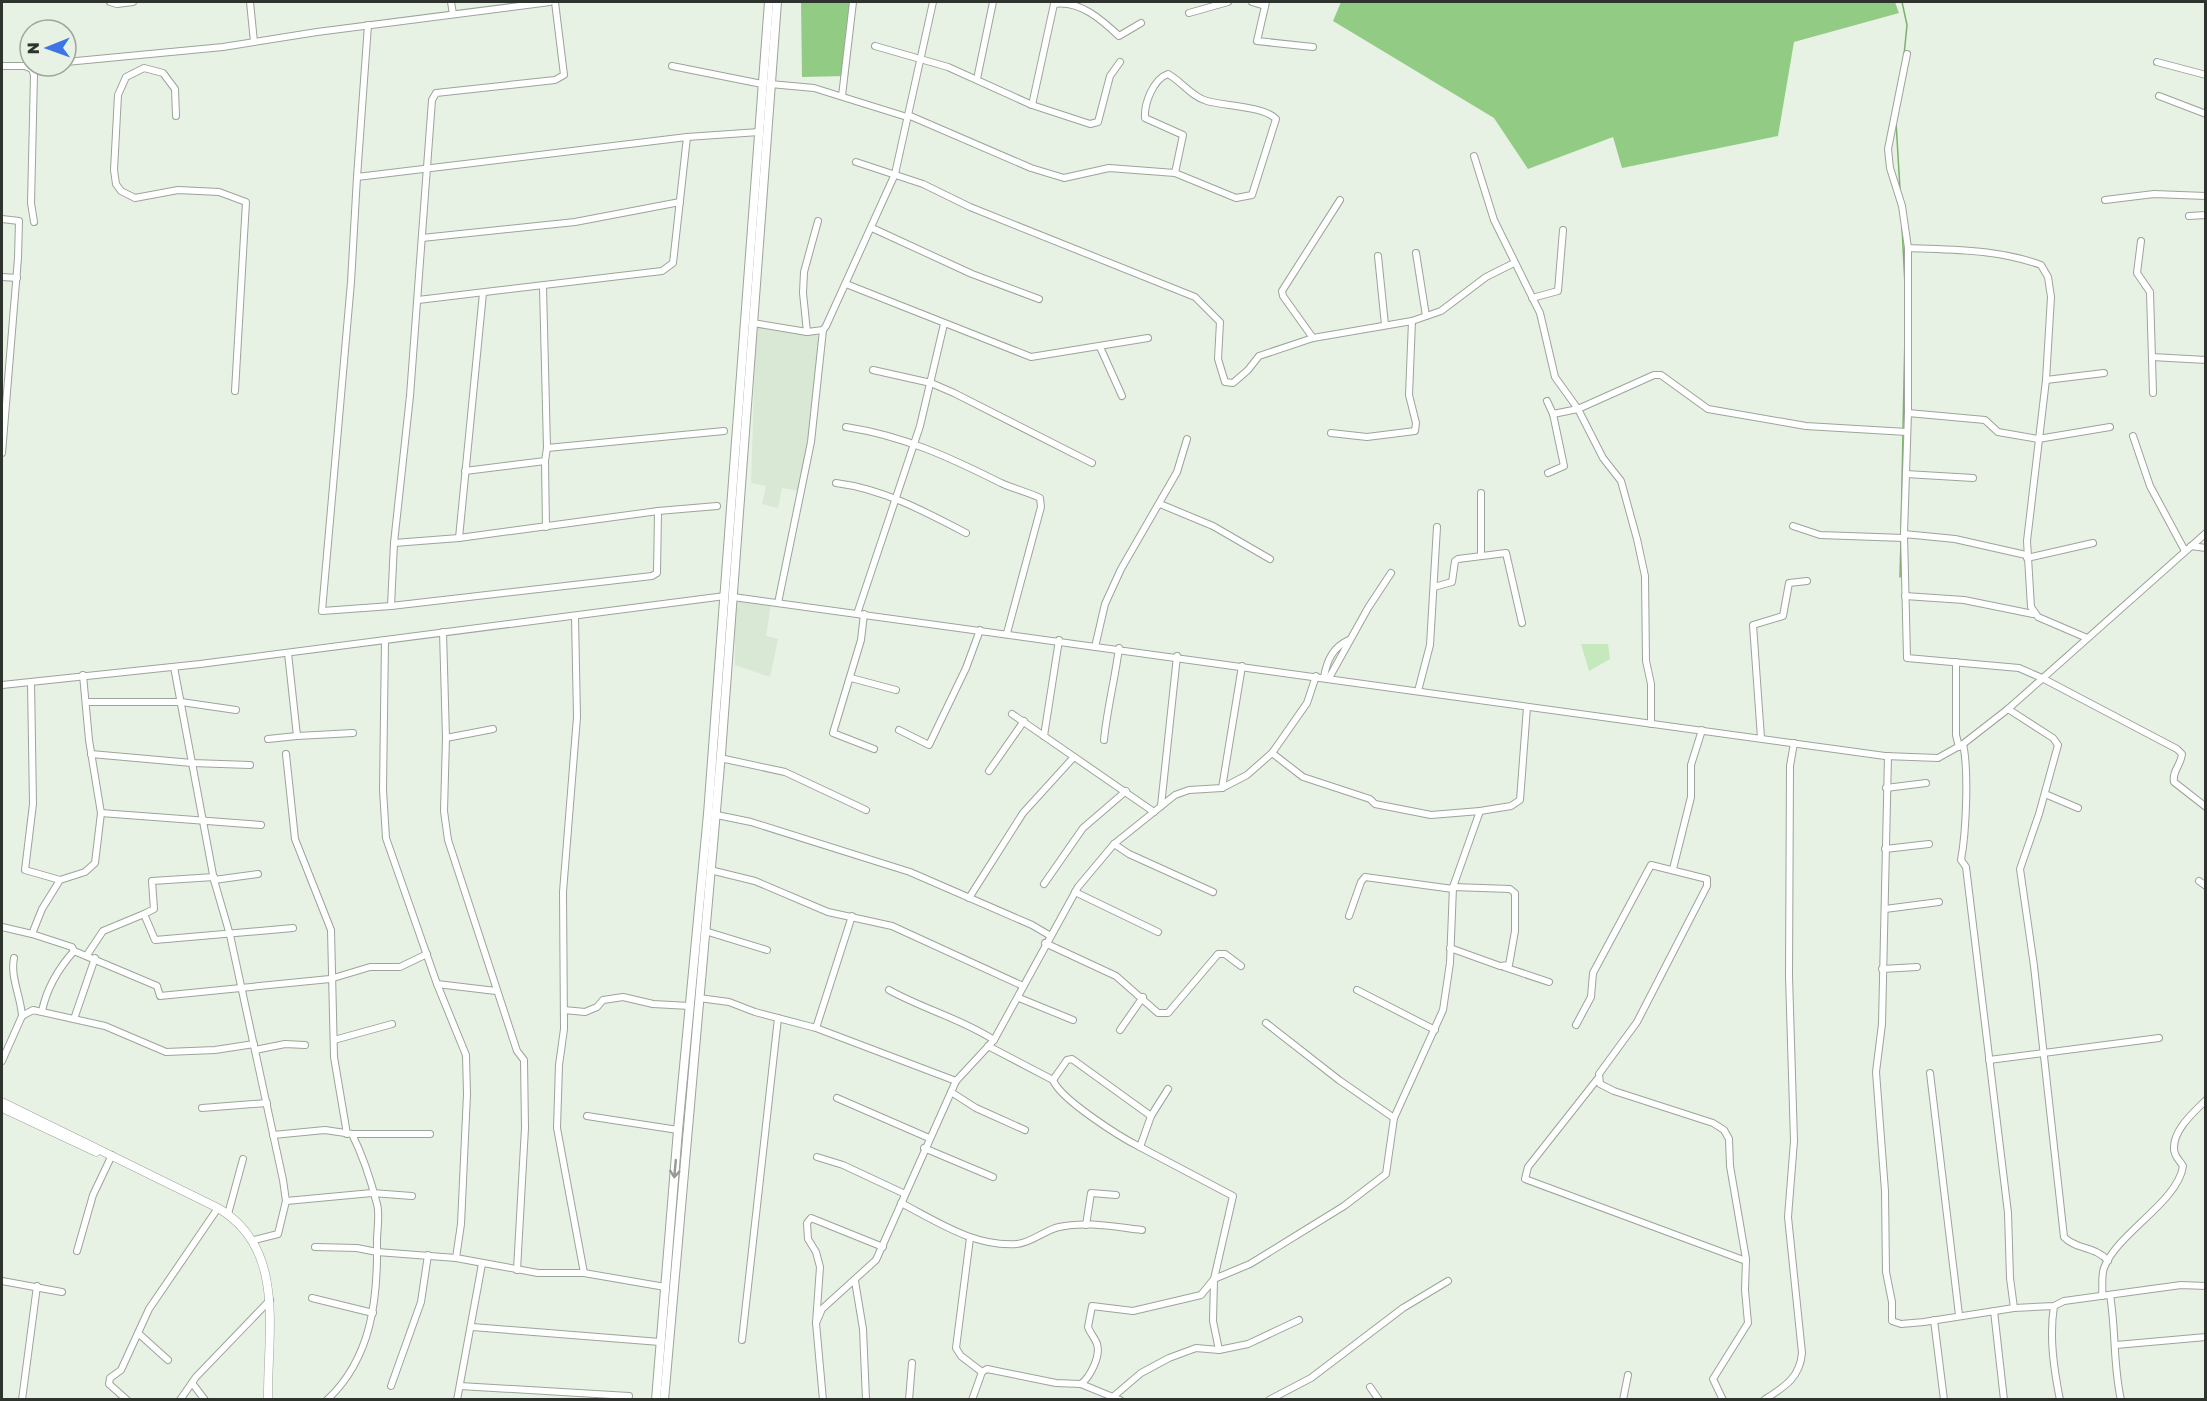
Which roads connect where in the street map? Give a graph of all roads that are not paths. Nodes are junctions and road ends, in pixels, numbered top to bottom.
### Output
1 (110, 2) edge
2 (133, 2) edge
3 (250, 2) edge
4 (451, 2) edge
5 (553, 2) edge
6 (769, 2) edge
7 (777, 2) edge
8 (853, 2) edge
9 (933, 2) edge
10 (993, 2) edge
11 (1228, 2) edge
12 (1252, 2) edge
13 (1265, 4) edge
14 (1189, 13) dead end
15 (453, 14) junction
16 (1140, 23) dead end
17 (368, 25) junction
18 (254, 42) junction
19 (875, 46) dead end
20 (1313, 47) dead end
21 (1907, 54) dead end
22 (78, 61) edge
23 (922, 61) junction
24 (1120, 62) dead end
25 (2157, 62) dead end
26 (2, 66) edge
27 (18, 66) edge
28 (672, 66) dead end
29 (2205, 75) edge
30 (34, 78) edge
31 (977, 79) junction
32 (766, 84) junction
33 (842, 96) junction
34 (2158, 96) dead end
35 (1032, 105) junction
36 (2205, 114) edge
37 (176, 116) dead end
38 (908, 116) junction
39 (759, 132) junction
40 (687, 137) junction
41 (1474, 156) dead end
42 (856, 162) dead end
43 (427, 170) junction
44 (1175, 173) junction
45 (895, 174) junction
46 (357, 177) junction
47 (2205, 196) edge
48 (1340, 200) dead end
49 (2105, 200) dead end
50 (680, 202) junction
51 (2205, 215) edge
52 (2189, 216) dead end
53 (2, 219) edge
54 (818, 220) dead end
55 (34, 222) dead end
56 (872, 228) junction
57 (1563, 230) dead end
58 (422, 238) junction
59 (2141, 241) dead end
60 (1908, 248) junction
61 (1416, 253) dead end
62 (1378, 256) dead end
63 (1514, 263) junction
64 (2, 278) edge
65 (16, 278) junction
66 (846, 284) junction
67 (543, 286) junction
68 (483, 293) junction
69 (1532, 298) junction
70 (1039, 299) dead end
71 (418, 300) junction
72 (1426, 316) junction
73 (1412, 321) junction
74 (753, 323) junction
75 (944, 324) junction
76 (1385, 325) junction
77 (823, 330) junction
78 (807, 332) junction
79 (1148, 338) dead end
80 (1313, 338) junction
81 (1100, 347) junction
82 (2152, 357) junction
83 (2205, 360) edge
84 (873, 370) dead end
85 (2104, 373) dead end
86 (2046, 380) junction
87 (931, 383) junction
88 (235, 391) dead end
89 (2153, 393) dead end
90 (1122, 396) dead end
91 (1547, 401) dead end
92 (1578, 409) junction
93 (1908, 413) junction
94 (1553, 414) junction
95 (846, 427) dead end
96 (2110, 427) dead end
97 (724, 431) dead end
98 (1907, 432) junction
99 (1331, 433) dead end
100 (2133, 436) dead end
101 (1187, 439) dead end
102 (2038, 440) junction
103 (914, 442) junction
104 (547, 448) junction
105 (2, 453) edge
106 (545, 461) junction
107 (1092, 464) dead end
108 (465, 471) junction
109 (1548, 473) dead end
110 (1906, 474) junction
111 (1973, 478) dead end
112 (836, 483) dead end
113 (1481, 493) dead end
114 (894, 498) junction
115 (1160, 504) junction
116 (717, 506) dead end
117 (658, 511) junction
118 (1792, 526) dead end
119 (546, 527) junction
120 (1437, 527) dead end
121 (966, 533) dead end
122 (2205, 533) edge
123 (1904, 536) junction
124 (459, 538) junction
125 (394, 543) junction
126 (2093, 543) dead end
127 (2191, 546) junction
128 (2205, 548) edge
129 (2185, 551) junction
130 (1481, 554) junction
131 (2027, 557) junction
132 (1270, 559) dead end
133 (1391, 573) dead end
134 (1807, 581) dead end
135 (1434, 586) junction
136 (729, 596) junction
137 (1905, 596) junction
138 (778, 603) junction
139 (391, 606) junction
140 (860, 614) junction
141 (2033, 614) junction
142 (575, 617) junction
143 (1522, 623) dead end
144 (980, 630) junction
145 (443, 632) junction
146 (1007, 633) junction
147 (2087, 638) junction
148 (385, 640) junction
149 (1059, 640) junction
150 (1095, 646) junction
151 (1119, 648) junction
152 (288, 653) junction
153 (1176, 656) junction
154 (1956, 662) junction
155 (1242, 666) junction
156 (174, 667) junction
157 (83, 675) junction
158 (1323, 677) junction
159 (851, 678) junction
160 (2042, 678) junction
161 (31, 682) junction
162 (2, 685) edge
163 (896, 690) dead end
164 (1418, 691) junction
165 (86, 702) junction
166 (181, 702) junction
167 (1527, 706) junction
168 (2008, 709) junction
169 (236, 710) dead end
170 (1012, 714) dead end
171 (1024, 721) junction
172 (1652, 724) junction
173 (493, 729) dead end
174 (899, 730) dead end
175 (1702, 730) junction
176 (353, 733) dead end
177 (297, 736) junction
178 (1044, 736) junction
179 (446, 738) junction
180 (1761, 738) junction
181 (268, 739) dead end
182 (1104, 740) dead end
183 (1794, 743) junction
184 (1961, 745) junction
185 (874, 748) dead end
186 (1272, 753) junction
187 (91, 754) junction
188 (286, 754) dead end
189 (1888, 756) junction
190 (720, 758) junction
191 (1073, 758) junction
192 (192, 764) junction
193 (250, 765) dead end
194 (989, 771) dead end
195 (1926, 783) dead end
196 (1222, 788) junction
197 (1886, 788) junction
198 (1126, 791) junction
199 (2045, 794) junction
200 (1161, 807) junction
201 (2205, 807) edge
202 (2078, 808) dead end
203 (866, 810) dead end
204 (1480, 811) junction
205 (1154, 812) junction
206 (101, 813) junction
207 (712, 814) junction
208 (203, 822) junction
209 (261, 825) dead end
210 (1114, 844) junction
211 (1929, 844) dead end
212 (1885, 849) junction
213 (1673, 869) junction
214 (710, 870) junction
215 (258, 874) dead end
216 (214, 879) junction
217 (60, 880) junction
218 (2199, 881) dead end
219 (1044, 884) dead end
220 (2205, 886) edge
221 (1453, 888) junction
222 (1075, 892) junction
223 (1213, 892) dead end
224 (969, 898) junction
225 (1939, 902) dead end
226 (1885, 909) junction
227 (144, 914) junction
228 (852, 916) junction
229 (1349, 916) dead end
230 (2, 927) edge
231 (293, 928) dead end
232 (705, 931) junction
233 (1158, 932) dead end
234 (32, 934) junction
235 (230, 935) junction
236 (1050, 935) junction
237 (1045, 943) junction
238 (1450, 948) junction
239 (767, 950) dead end
240 (74, 951) junction
241 (427, 954) junction
242 (87, 956) junction
243 (14, 958) dead end
244 (95, 958) junction
245 (1241, 966) dead end
246 (1504, 967) junction
247 (1917, 967) dead end
248 (1882, 969) junction
249 (330, 979) junction
250 (1549, 982) dead end
251 (436, 984) junction
252 (1023, 986) junction
253 (242, 990) junction
254 (889, 990) dead end
255 (1357, 990) dead end
256 (496, 991) junction
257 (699, 998) junction
258 (1020, 998) junction
259 (1143, 998) junction
260 (690, 1006) junction
261 (564, 1010) junction
262 (42, 1011) junction
263 (22, 1016) junction
264 (778, 1018) junction
265 (74, 1019) junction
266 (1074, 1020) dead end
267 (1266, 1023) dead end
268 (392, 1024) dead end
269 (1576, 1024) dead end
270 (816, 1028) junction
271 (1120, 1030) dead end
272 (1435, 1030) junction
273 (2159, 1038) dead end
274 (333, 1040) junction
275 (994, 1040) junction
276 (305, 1045) dead end
277 (988, 1046) junction
278 (255, 1047) junction
279 (2044, 1054) junction
280 (1989, 1060) junction
281 (2, 1061) edge
282 (1930, 1073) dead end
283 (1599, 1077) junction
284 (1053, 1080) junction
285 (956, 1081) junction
286 (1168, 1089) dead end
287 (951, 1092) junction
288 (837, 1098) dead end
289 (2205, 1100) edge
290 (2, 1102) edge
291 (267, 1103) junction
292 (2, 1108) edge
293 (202, 1108) dead end
294 (587, 1116) dead end
295 (1151, 1116) junction
296 (1394, 1118) junction
297 (678, 1130) junction
298 (1025, 1130) dead end
299 (350, 1134) junction
300 (430, 1134) dead end
301 (273, 1135) junction
302 (929, 1138) junction
303 (1140, 1147) junction
304 (924, 1148) junction
305 (112, 1155) junction
306 (818, 1157) dead end
307 (243, 1159) dead end
308 (993, 1177) dead end
309 (372, 1193) junction
310 (905, 1194) junction
311 (1116, 1195) dead end
312 (412, 1196) dead end
313 (286, 1201) junction
314 (901, 1203) junction
315 (218, 1208) junction
316 (228, 1214) junction
317 (1086, 1225) junction
318 (1142, 1230) dead end
319 (970, 1239) junction
320 (254, 1240) junction
321 (315, 1247) dead end
322 (883, 1247) junction
323 (77, 1251) dead end
324 (377, 1252) junction
325 (428, 1255) junction
326 (456, 1258) junction
327 (2108, 1261) junction
328 (1746, 1262) junction
329 (482, 1264) junction
330 (517, 1270) junction
331 (585, 1274) junction
332 (1214, 1279) junction
333 (2, 1281) edge
334 (855, 1281) junction
335 (1448, 1281) dead end
336 (37, 1286) junction
337 (2205, 1286) edge
338 (665, 1287) junction
339 (62, 1292) dead end
340 (2110, 1295) junction
341 (2102, 1296) junction
342 (312, 1298) dead end
343 (270, 1300) junction
344 (2054, 1306) junction
345 (2014, 1308) junction
346 (1994, 1311) junction
347 (373, 1313) junction
348 (1959, 1315) junction
349 (1299, 1320) dead end
350 (1934, 1320) junction
351 (816, 1323) junction
352 (472, 1327) junction
353 (138, 1333) junction
354 (2205, 1337) edge
355 (742, 1340) dead end
356 (660, 1342) junction
357 (2116, 1345) junction
358 (1219, 1350) junction
359 (168, 1360) dead end
360 (912, 1363) dead end
361 (982, 1372) junction
362 (1628, 1375) dead end
363 (192, 1383) junction
364 (1081, 1383) junction
365 (391, 1386) dead end
366 (460, 1386) junction
367 (1370, 1387) dead end
368 (629, 1396) dead end
369 (1117, 1398) edge
370 (22, 1400) edge
371 (127, 1400) edge
372 (180, 1400) edge
373 (205, 1400) edge
374 (268, 1400) edge
375 (327, 1400) edge
376 (458, 1400) edge
377 (656, 1400) edge
378 (664, 1400) edge
379 (823, 1400) edge
380 (866, 1400) edge
381 (909, 1400) edge
382 (972, 1400) edge
383 (1269, 1400) edge
384 (1378, 1400) edge
385 (1623, 1400) edge
386 (1723, 1400) edge
387 (1764, 1400) edge
388 (1944, 1400) edge
389 (2004, 1400) edge
390 (2060, 1400) edge
391 (2121, 1400) edge

1 - 2 street
3 - 18 street
4 - 15 street
5 - 15 street
5 - 43 street
6 - 32 main road
7 - 32 main road
8 - 33 street
9 - 23 street
10 - 31 street
11 - 14 street
12 - 13 street
13 - 20 street
15 - 17 street
16 - 35 street
17 - 18 street
17 - 46 street
18 - 22 street
19 - 23 street
21 - 60 street
23 - 31 street
23 - 38 street
24 - 35 street
25 - 29 street
26 - 27 street
28 - 32 street
30 - 55 street
31 - 35 street
32 - 33 street
32 - 39 main road
32 - 74 main road
33 - 38 street
34 - 36 street
37 - 88 street
38 - 44 street
38 - 45 street
39 - 40 street
39 - 136 main road
40 - 43 street
40 - 50 street
41 - 63 street
42 - 45 street
43 - 46 street
43 - 58 street
44 - 44 street
45 - 56 street
45 - 80 street
46 - 139 street
47 - 49 street
48 - 80 street
50 - 58 street
50 - 67 street
51 - 52 street
53 - 65 street
54 - 78 street
56 - 66 street
56 - 70 street
57 - 69 street
58 - 71 street
59 - 82 street
60 - 86 street
60 - 93 street
61 - 72 street
62 - 76 street
63 - 69 street
63 - 72 street
64 - 65 street
65 - 105 street
66 - 75 street
66 - 77 street
67 - 68 street
67 - 104 street
68 - 71 street
68 - 108 street
69 - 92 street
71 - 125 street
72 - 73 street
73 - 76 street
73 - 99 street
74 - 78 street
74 - 136 main road
75 - 81 street
75 - 87 street
76 - 80 street
77 - 78 street
77 - 138 street
79 - 81 street
81 - 90 street
82 - 83 street
82 - 89 street
84 - 87 street
85 - 86 street
86 - 102 street
87 - 103 street
87 - 107 street
91 - 94 street
92 - 94 street
92 - 98 street
92 - 172 street
93 - 98 street
93 - 102 street
94 - 109 street
95 - 103 street
96 - 102 street
97 - 104 street
98 - 110 street
100 - 129 street
101 - 115 street
102 - 131 street
103 - 114 street
103 - 146 street
104 - 106 street
106 - 108 street
106 - 119 street
108 - 124 street
110 - 111 street
110 - 123 street
112 - 114 street
113 - 130 street
114 - 121 street
114 - 140 street
115 - 132 street
115 - 150 street
116 - 117 street
117 - 119 street
117 - 139 street
118 - 123 street
119 - 124 street
120 - 135 street
122 - 127 street
123 - 131 street
123 - 137 street
124 - 125 street
125 - 139 street
126 - 131 street
127 - 128 street
127 - 129 street
129 - 147 street
130 - 135 street
130 - 143 street
131 - 141 street
133 - 158 street
134 - 180 street
135 - 164 street
136 - 138 street
136 - 142 street
136 - 190 main road
136 - 207 main road
137 - 141 street
137 - 154 street
138 - 140 street
140 - 144 street
140 - 159 street
141 - 147 street
142 - 145 street
142 - 261 street
144 - 146 street
144 - 174 street
145 - 148 street
145 - 179 street
146 - 149 street
147 - 160 street
148 - 152 street
148 - 241 street
149 - 150 street
149 - 178 street
150 - 151 street
151 - 153 street
151 - 182 street
152 - 156 street
152 - 177 street
153 - 155 street
153 - 200 street
154 - 160 street
154 - 184 street
155 - 158 street
155 - 196 street
156 - 157 street
156 - 166 street
157 - 161 street
157 - 165 street
158 - 164 street
158 - 186 street
159 - 163 street
159 - 185 street
160 - 168 street
160 - 201 street
161 - 162 street
161 - 217 street
164 - 167 street
165 - 166 street
165 - 187 street
166 - 169 street
166 - 192 street
167 - 172 street
167 - 204 street
168 - 184 street
168 - 199 street
170 - 171 street
171 - 178 street
171 - 194 street
172 - 175 street
173 - 179 street
175 - 180 street
175 - 213 street
176 - 177 street
177 - 181 street
178 - 191 street
179 - 256 street
180 - 183 street
183 - 189 street
183 - 387 street
184 - 189 street
184 - 280 street
186 - 196 street
186 - 204 street
187 - 192 street
187 - 206 street
188 - 249 street
189 - 197 street
190 - 203 street
190 - 207 main road
191 - 198 street
191 - 224 street
192 - 193 street
192 - 208 street
195 - 197 street
196 - 200 street
197 - 212 street
198 - 205 street
198 - 219 street
199 - 202 street
199 - 279 street
200 - 205 street
204 - 221 street
205 - 210 street
206 - 208 street
206 - 217 street
207 - 214 main road
207 - 224 street
207 - 260 main road
208 - 209 street
208 - 216 street
210 - 222 street
210 - 223 street
211 - 212 street
212 - 226 street
213 - 269 street
213 - 283 street
214 - 228 street
214 - 232 main road
215 - 216 street
216 - 227 street
216 - 235 street
217 - 234 street
218 - 220 street
221 - 229 street
221 - 238 street
221 - 246 street
222 - 233 street
222 - 236 street
224 - 236 street
225 - 226 street
226 - 248 street
227 - 235 street
227 - 242 street
228 - 252 street
228 - 270 street
230 - 234 street
231 - 235 street
232 - 239 street
232 - 257 main road
234 - 240 street
235 - 253 street
236 - 237 street
237 - 252 street
237 - 259 street
238 - 246 street
238 - 272 street
240 - 242 street
240 - 262 street
241 - 249 street
241 - 251 street
242 - 244 street
243 - 263 street
244 - 253 street
244 - 265 street
245 - 259 street
246 - 250 street
247 - 248 street
248 - 350 street
249 - 253 street
249 - 274 street
251 - 256 street
251 - 326 street
252 - 258 street
253 - 278 street
254 - 275 street
255 - 272 street
256 - 330 street
257 - 264 street
257 - 378 main road
258 - 266 street
258 - 275 street
259 - 271 street
260 - 261 street
260 - 297 main road
261 - 331 street
262 - 263 street
262 - 265 street
263 - 281 street
264 - 270 street
264 - 355 street
265 - 278 street
267 - 296 street
268 - 274 street
270 - 285 street
272 - 296 street
273 - 279 street
274 - 299 street
275 - 277 street
276 - 278 street
277 - 284 street
277 - 285 street
278 - 291 street
279 - 280 street
279 - 327 street
280 - 345 street
282 - 348 street
283 - 328 street
283 - 328 street
284 - 295 street
284 - 303 street
285 - 287 street
286 - 295 street
287 - 298 street
287 - 302 street
288 - 302 street
289 - 327 street
290 - 305 street
291 - 293 street
291 - 301 street
292 - 305 street
294 - 297 street
295 - 303 street
296 - 332 street
297 -> 338 main road
299 - 300 street
299 - 301 street
299 - 309 street
301 - 313 street
302 - 304 street
303 - 332 street
304 - 308 street
304 - 310 street
305 - 315 street
305 - 323 street
306 - 310 street
307 - 316 street
309 - 312 street
309 - 313 street
309 - 324 street
310 - 314 street
311 - 317 street
313 - 320 street
314 - 319 street
314 - 322 street
315 - 316 street
315 - 353 street
316 - 320 street
317 - 318 street
317 - 319 street
319 - 361 street
320 - 343 street
321 - 324 street
322 - 334 street
322 - 351 street
324 - 325 street
324 - 347 street
325 - 326 street
325 - 365 street
326 - 329 street
327 - 341 street
328 - 386 street
329 - 330 street
329 - 352 street
330 - 331 street
331 - 338 street
332 - 358 street
332 - 364 street
333 - 336 street
334 - 351 street
334 - 380 street
335 - 383 street
336 - 339 street
336 - 370 street
337 - 340 street
338 - 356 main road
340 - 341 street
340 - 357 street
341 - 344 street
342 - 347 street
343 - 363 street
343 - 374 street
344 - 345 street
344 - 390 street
345 - 346 street
346 - 348 street
346 - 389 street
347 - 375 street
348 - 350 street
349 - 358 street
350 - 388 street
351 - 379 street
352 - 356 street
352 - 366 street
353 - 359 street
353 - 371 street
354 - 357 street
356 - 377 main road
357 - 391 street
358 - 369 street
360 - 381 street
361 - 364 street
361 - 382 street
362 - 385 street
363 - 372 street
363 - 373 street
364 - 369 street
366 - 368 street
366 - 376 street
367 - 384 street

